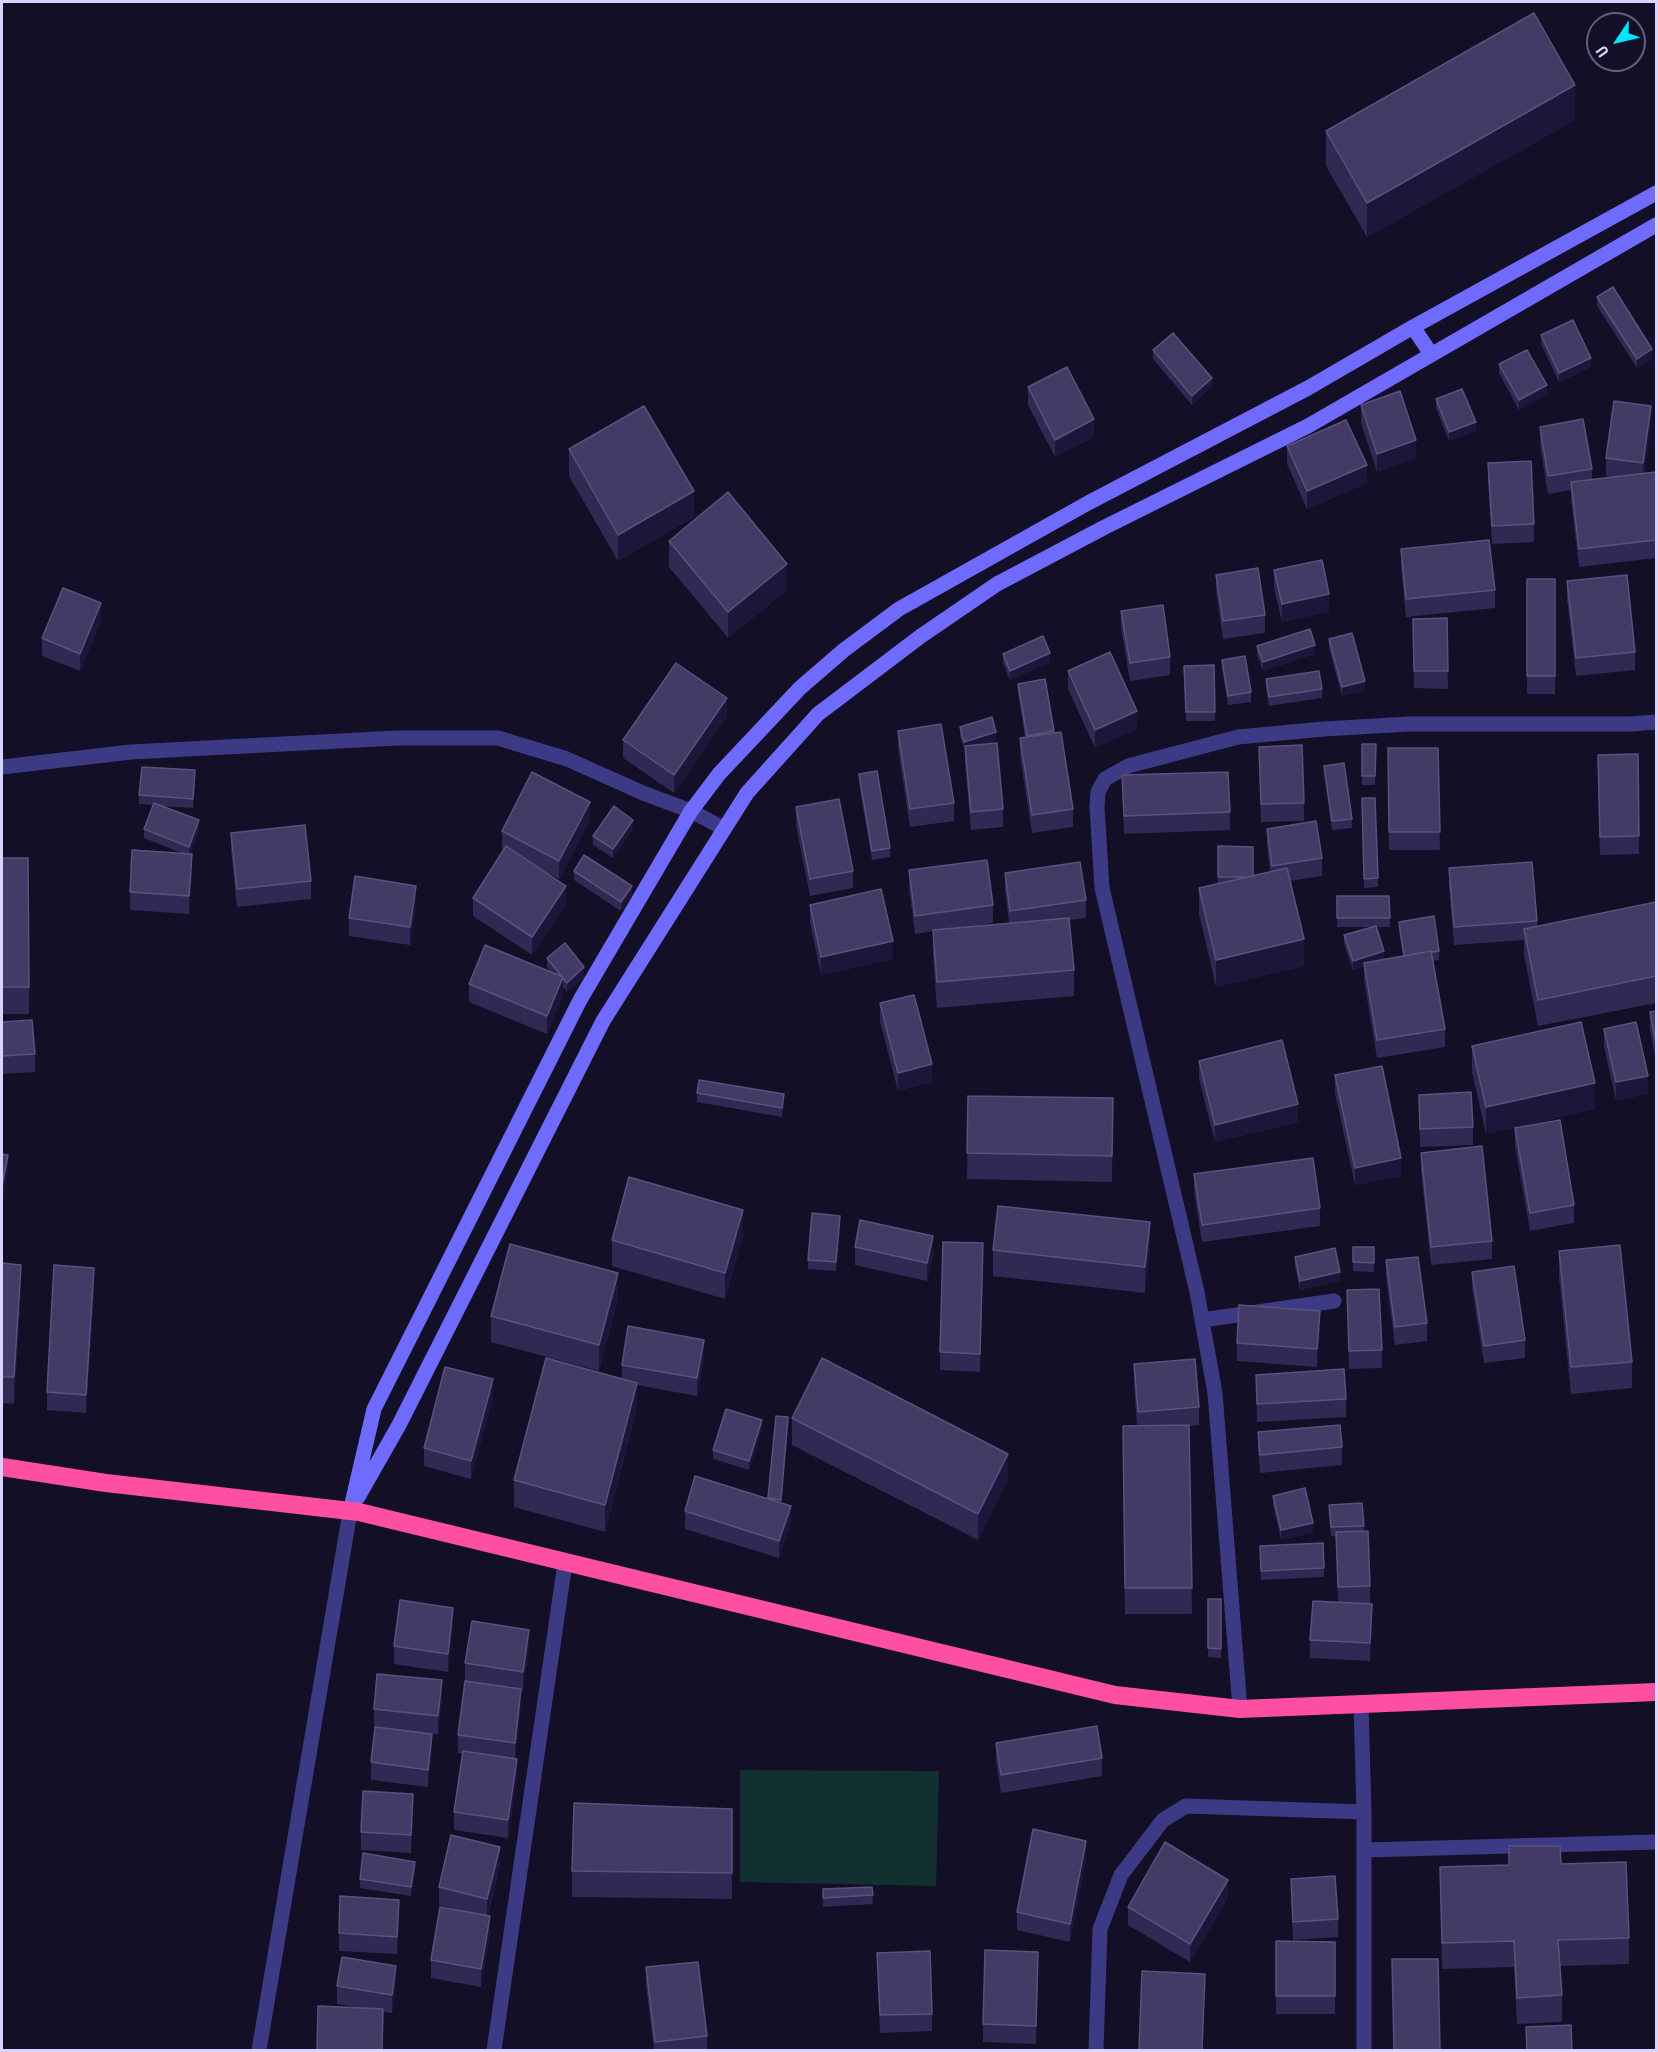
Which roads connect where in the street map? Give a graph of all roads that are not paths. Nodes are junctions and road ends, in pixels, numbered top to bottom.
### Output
1 (1656, 193) edge
2 (1656, 225) edge
3 (1413, 327) junction
4 (1431, 354) junction
5 (1656, 722) edge
6 (2, 767) edge
7 (691, 811) junction
8 (723, 828) junction
9 (1334, 1301) dead end
10 (1202, 1320) junction
11 (2, 1467) edge
12 (350, 1512) junction
13 (565, 1563) junction
14 (1656, 1692) edge
15 (1361, 1704) junction
16 (1240, 1709) junction
17 (1365, 1812) junction
18 (1656, 1842) edge
19 (1365, 1850) junction
20 (259, 2050) edge
21 (494, 2050) edge
22 (1096, 2050) edge
23 (1364, 2050) edge

1 - 3 street
2 - 4 street
3 - 4 street
3 - 7 street
4 - 8 street
5 - 10 street
6 - 7 street
7 - 8 street
7 - 12 street
8 - 12 street
9 - 10 street
10 - 16 street
11 - 12 highway
12 - 13 highway
12 - 20 street
13 - 16 highway
13 - 21 street
14 - 15 highway
15 - 16 highway
15 - 17 street
17 - 19 street
17 - 22 street
18 - 19 street
19 - 23 street

